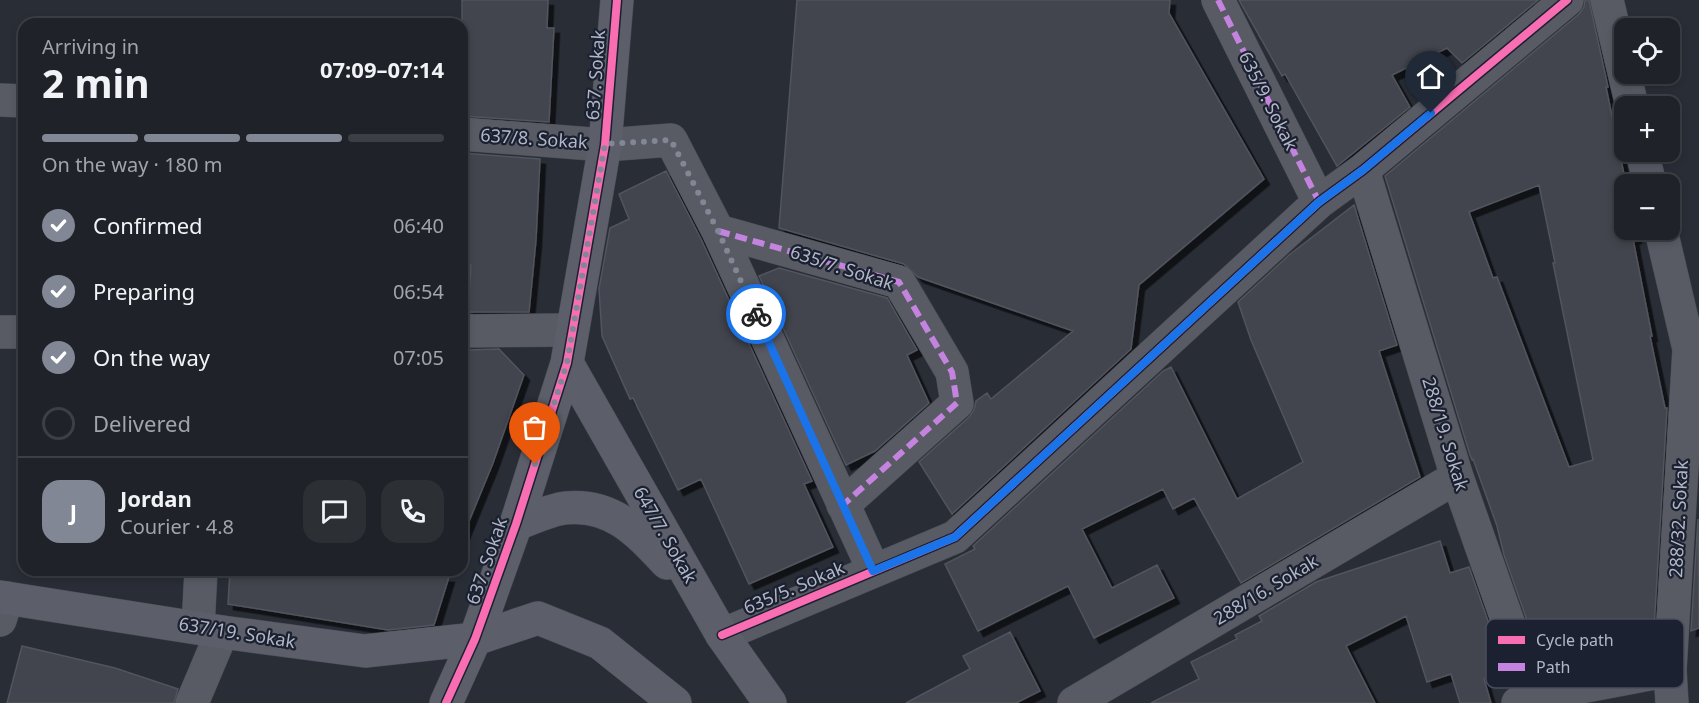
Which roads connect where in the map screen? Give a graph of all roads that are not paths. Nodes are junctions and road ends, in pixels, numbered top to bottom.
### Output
1 (616, 0) edge
2 (1217, 0) edge
3 (1567, 0) edge
4 (1607, 0) edge
5 (1630, 96) edge
6 (0, 100) edge
7 (18, 101) edge
8 (468, 134) edge
9 (605, 144) junction
10 (1363, 170) junction
11 (1319, 202) junction
12 (718, 231) junction
13 (1663, 240) edge
14 (572, 330) junction
15 (468, 331) edge
16 (0, 332) edge
17 (18, 332) edge
18 (567, 363) junction
19 (1457, 477) junction
20 (1690, 493) edge
21 (843, 505) junction
22 (516, 524) junction
23 (873, 571) junction
24 (202, 576) edge
25 (703, 602) junction
26 (2, 605) edge
27 (1501, 619) edge
28 (1676, 619) edge
29 (210, 629) junction
30 (722, 635) junction
31 (475, 639) junction
32 (1584, 688) edge
33 (1671, 688) edge
34 (1526, 700) edge
35 (192, 703) edge
36 (446, 703) edge
37 (675, 703) edge
38 (770, 703) edge
39 (1074, 703) edge
40 (1672, 703) edge

1 - 9 street, 637. Sokak
2 - 11 street, 635/9. Sokak
3 - 10 street, 635/5. Sokak
4 - 5 street
6 - 7 street
8 - 9 street, 637/8. Sokak
9 - 12 street, 637/8. Sokak
9 - 14 street, 637. Sokak
10 - 11 street, 635/5. Sokak
10 - 19 street, 288/19. Sokak
11 - 23 street, 635/5. Sokak
12 - 21 street
12 - 21 street, 635/7. Sokak
13 - 20 street, 288/32. Sokak
14 - 15 street
14 - 18 street, 637. Sokak
16 - 17 street
18 - 22 street, 637. Sokak
18 - 25 street, 647/7. Sokak
19 - 27 street, 288/19. Sokak
19 - 39 street, 288/16. Sokak
20 - 28 street, 288/32. Sokak
21 - 23 street
22 - 25 street
22 - 31 street, 637. Sokak
23 - 30 street, 635/5. Sokak
24 - 29 street
25 - 30 street, 647/7. Sokak
26 - 29 street, 637/19. Sokak
29 - 31 street, 637/19. Sokak
29 - 35 street
30 - 38 street, 647/7. Sokak
31 - 36 street, 637. Sokak
31 - 37 street
32 - 34 street
33 - 40 street, 288/32. Sokak

